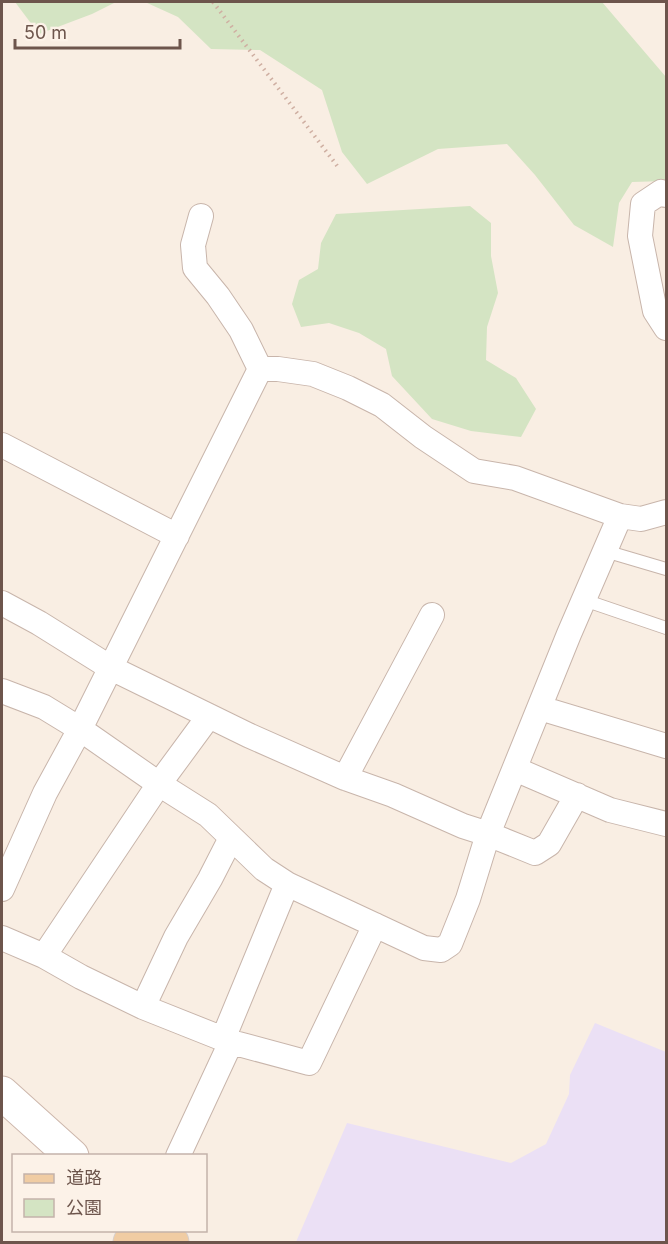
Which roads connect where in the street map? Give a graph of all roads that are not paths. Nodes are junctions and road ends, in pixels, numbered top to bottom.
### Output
1 (666, 195) edge
2 (201, 216) dead end
3 (666, 328) edge
4 (260, 369) junction
5 (2, 445) edge
6 (666, 512) edge
7 (620, 516) junction
8 (177, 536) junction
9 (605, 551) junction
10 (666, 569) edge
11 (584, 600) junction
12 (2, 603) edge
13 (432, 615) dead end
14 (666, 628) edge
15 (111, 668) junction
16 (2, 692) edge
17 (540, 708) junction
18 (209, 716) junction
19 (80, 729) junction
20 (666, 746) edge
21 (515, 769) junction
22 (345, 778) junction
23 (159, 784) junction
24 (577, 795) junction
25 (666, 824) edge
26 (488, 834) junction
27 (231, 838) junction
28 (287, 884) junction
29 (2, 889) edge
30 (375, 925) junction
31 (2, 939) edge
32 (44, 956) junction
33 (143, 1007) junction
34 (227, 1040) junction
35 (2, 1093) edge
36 (71, 1154) edge
37 (178, 1154) edge
38 (160, 1232) edge
39 (172, 1242) edge

1 - 3 street
2 - 4 street
4 - 7 street
4 - 8 street
5 - 8 street
6 - 7 street
7 - 9 street
8 - 15 street
9 - 10 lane
9 - 11 street
11 - 14 lane
11 - 17 street
12 - 15 street
13 - 22 street
15 - 18 street
15 - 19 street
16 - 19 street
17 - 20 street
17 - 21 street
18 - 22 street
18 - 23 street
19 - 23 street
19 - 29 street
21 - 24 street
21 - 26 street
22 - 26 street
23 - 27 street
23 - 32 street
24 - 25 street
24 - 26 street
26 - 30 street
27 - 28 street
27 - 33 street
28 - 30 street
28 - 34 street
30 - 34 street
31 - 32 street
32 - 33 street
33 - 34 street
34 - 37 street
35 - 36 main road
38 - 39 main road

